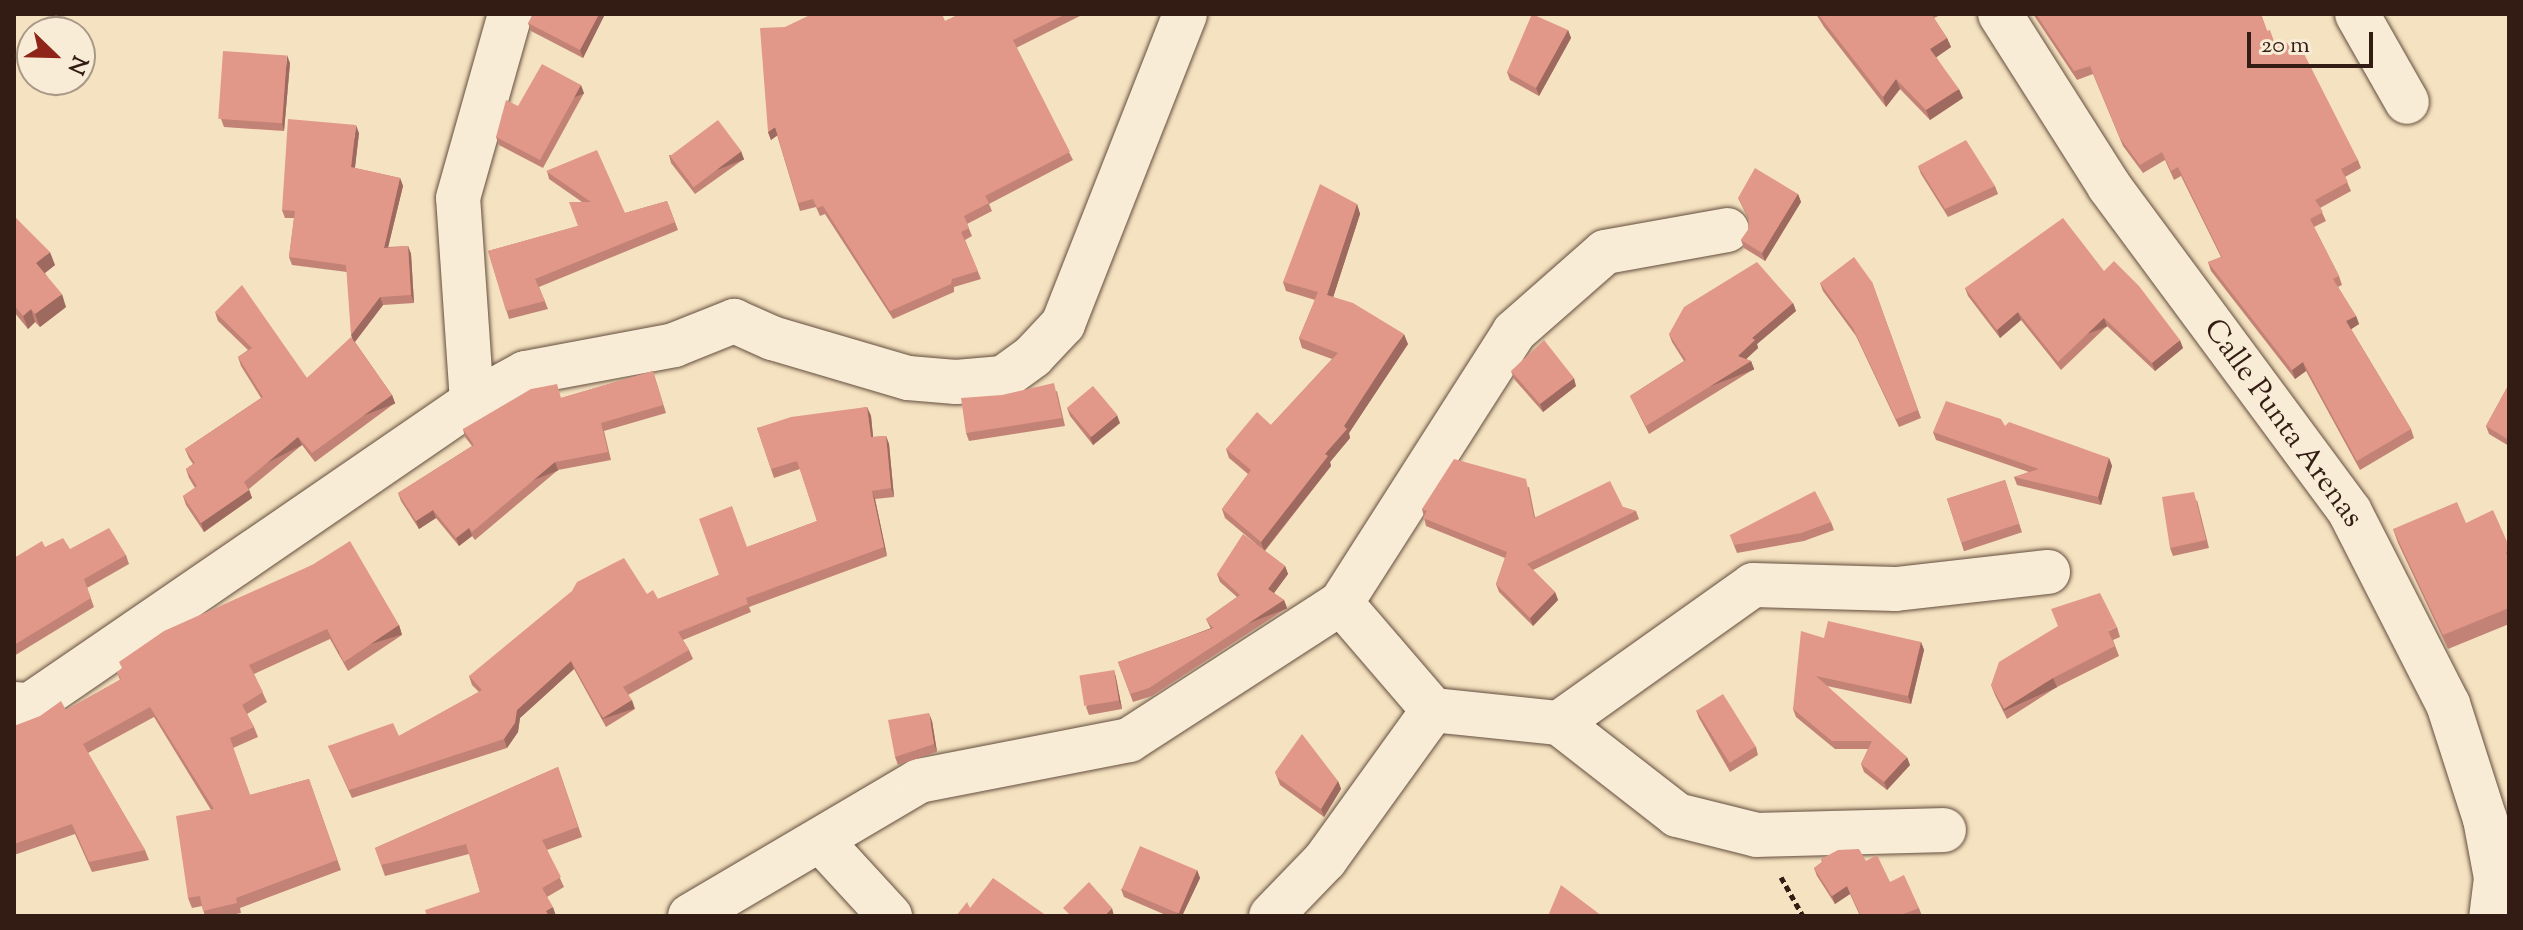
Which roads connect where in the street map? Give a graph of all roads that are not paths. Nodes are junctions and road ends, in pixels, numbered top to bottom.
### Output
1 (510, 14) edge
2 (1185, 14) edge
3 (2000, 14) edge
4 (2357, 14) edge
5 (2407, 102) dead end
6 (1727, 230) dead end
7 (472, 402) junction
8 (2048, 572) dead end
9 (1341, 603) junction
10 (14, 704) edge
11 (1433, 710) junction
12 (1559, 723) junction
13 (1944, 830) dead end
14 (821, 841) junction
15 (690, 916) edge
16 (890, 916) edge
17 (1271, 916) edge
18 (2491, 916) edge

1 - 7 street
2 - 7 street
3 - 18 street, Calle Punta Arenas
4 - 5 street
6 - 9 street
7 - 10 street
8 - 12 street
9 - 11 street
9 - 14 street
11 - 12 street
11 - 17 street
12 - 13 street
14 - 15 street
14 - 16 street

